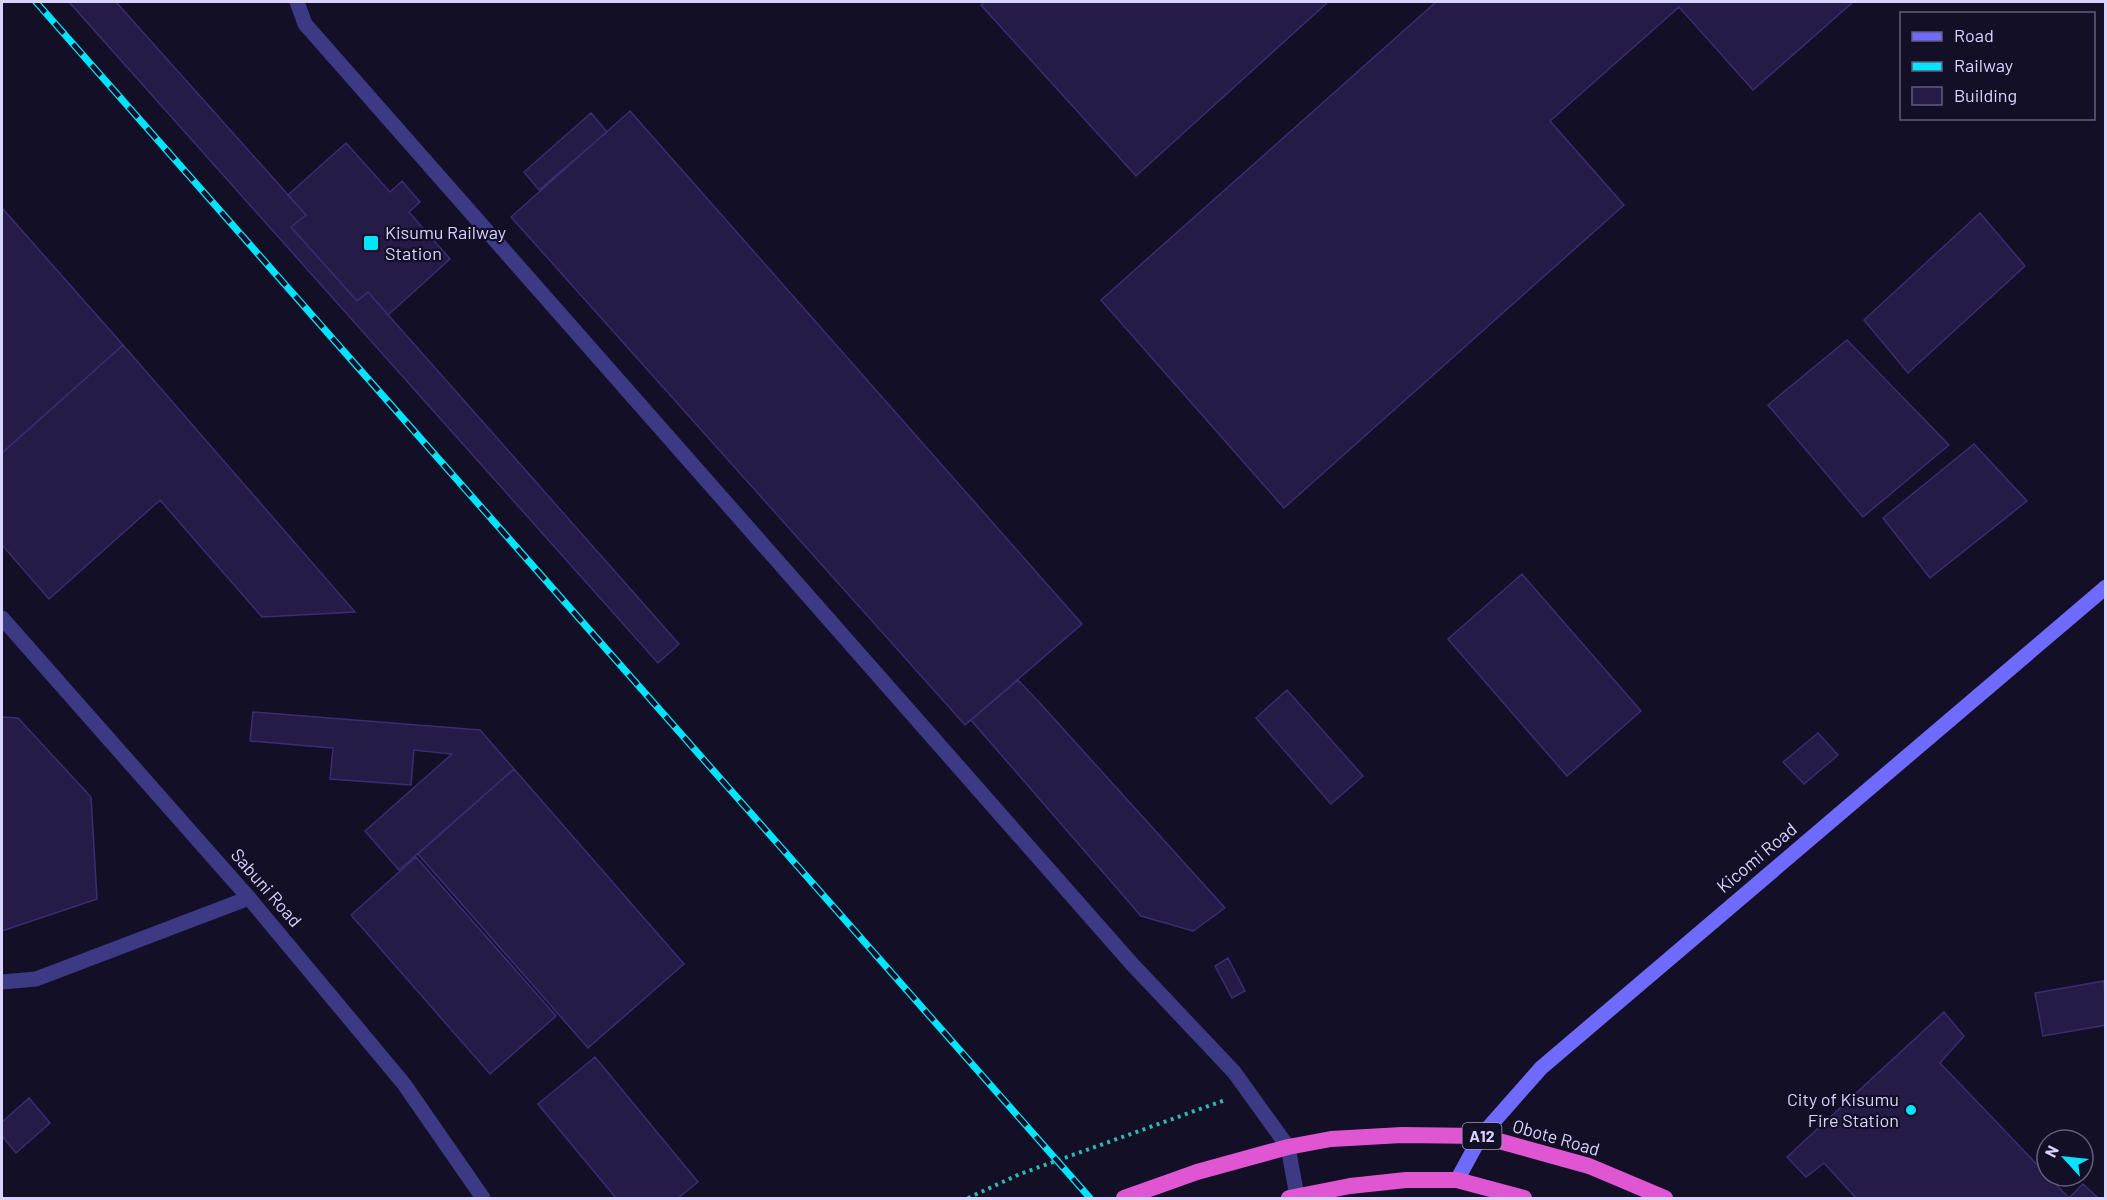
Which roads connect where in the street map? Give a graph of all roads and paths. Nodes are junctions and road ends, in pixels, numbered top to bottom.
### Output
1 (297, 2) edge
2 (2106, 586) edge
3 (2, 618) edge
4 (249, 898) junction
5 (2, 982) edge
6 (1249, 1092) junction
7 (1481, 1136) junction
8 (1288, 1147) junction
9 (1457, 1180) junction
10 (1293, 1197) edge
11 (483, 1198) edge
12 (968, 1198) edge
13 (1124, 1198) edge
14 (1524, 1198) edge
15 (1665, 1198) edge

1 - 6 street
2 - 7 main road, Kicomi Road
3 - 4 street, Sabuni Road
4 - 5 street
4 - 11 street, Sabuni Road
6 - 8 street
6 - 12 path
7 - 8 highway, Obote Road / A12
7 - 9 main road, Kicomi Road
7 - 15 highway, Obote Road / A12
8 - 10 street
8 - 13 highway, A12
9 - 10 highway
9 - 14 highway

